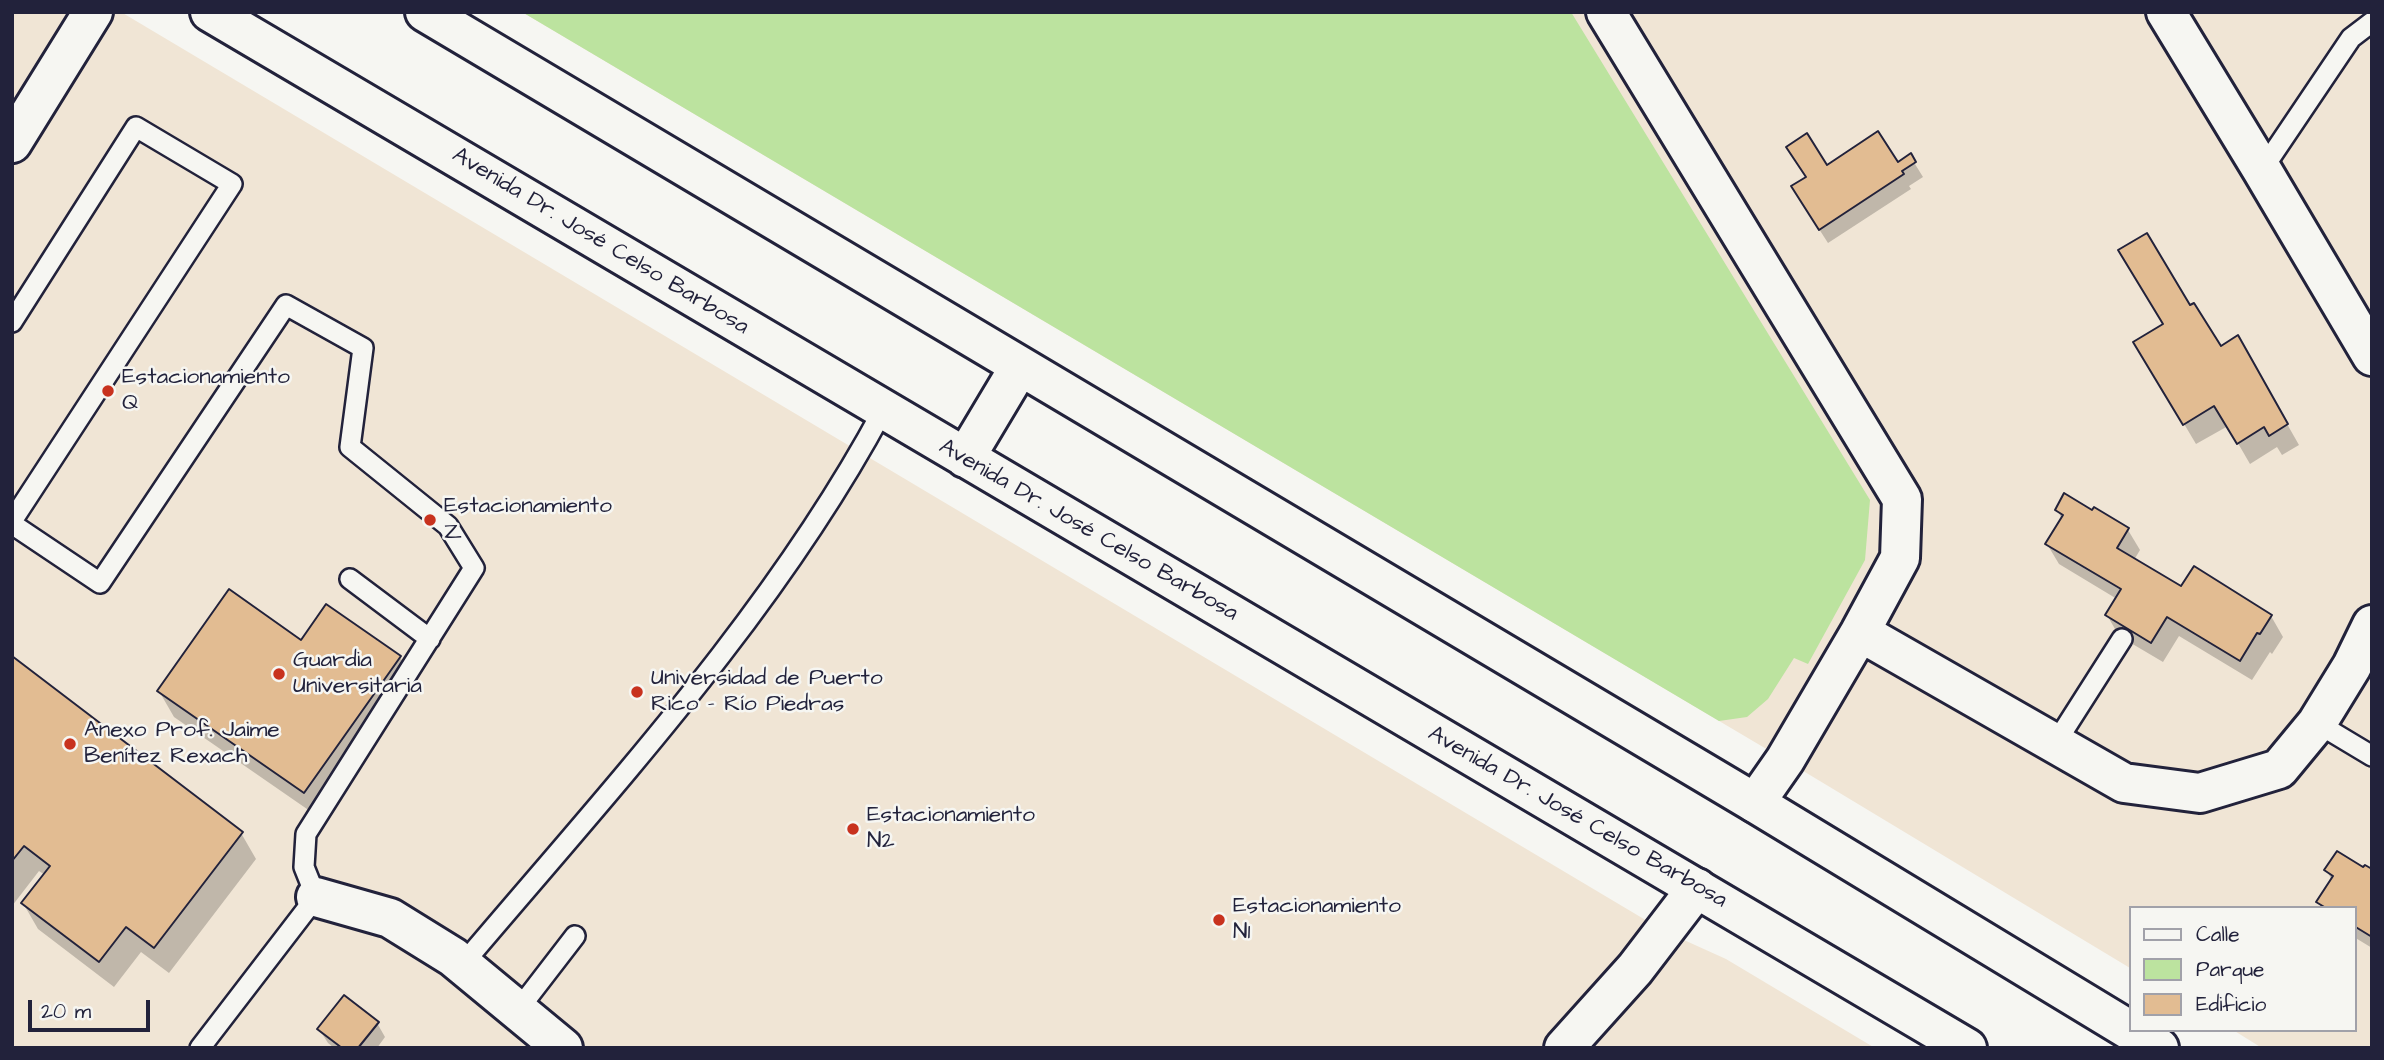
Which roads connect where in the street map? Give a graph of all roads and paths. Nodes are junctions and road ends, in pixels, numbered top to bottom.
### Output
1 (93, 12) edge
2 (210, 12) edge
3 (425, 12) edge
4 (1606, 12) edge
5 (2166, 12) edge
6 (2372, 22) edge
7 (12, 143) edge
8 (2262, 170) junction
9 (12, 323) edge
10 (2372, 356) edge
11 (1020, 366) junction
12 (883, 410) junction
13 (965, 458) junction
14 (12, 522) edge
15 (350, 579) dead end
16 (2372, 625) edge
17 (1860, 632) junction
18 (430, 639) junction
19 (2122, 639) dead end
20 (2317, 723) junction
21 (2055, 744) junction
22 (2372, 757) edge
23 (1755, 803) junction
24 (1697, 888) junction
25 (316, 897) junction
26 (575, 936) dead end
27 (463, 965) junction
28 (518, 1010) junction
29 (2128, 1029) edge
30 (2133, 1032) edge
31 (200, 1048) edge
32 (563, 1048) edge
33 (1564, 1048) edge
34 (1967, 1048) edge
35 (2159, 1048) edge

1 - 7 main road
2 - 12 main road, Avenida Dr. José Celso Barbosa
3 - 11 main road
4 - 17 main road
5 - 8 main road
6 - 8 lane
8 - 10 main road
9 - 14 lane
11 - 13 main road
11 - 23 main road
12 - 13 main road, Avenida Dr. José Celso Barbosa
12 - 27 lane
13 - 24 main road, Avenida Dr. José Celso Barbosa
14 - 18 lane
15 - 18 lane
16 - 20 main road
17 - 21 main road
17 - 23 main road
18 - 25 lane
19 - 21 lane
20 - 21 main road
20 - 22 lane
23 - 29 main road
24 - 33 main road
24 - 34 main road, Avenida Dr. José Celso Barbosa
25 - 27 main road
25 - 31 lane
26 - 28 lane
27 - 28 main road
28 - 32 main road
30 - 35 main road

